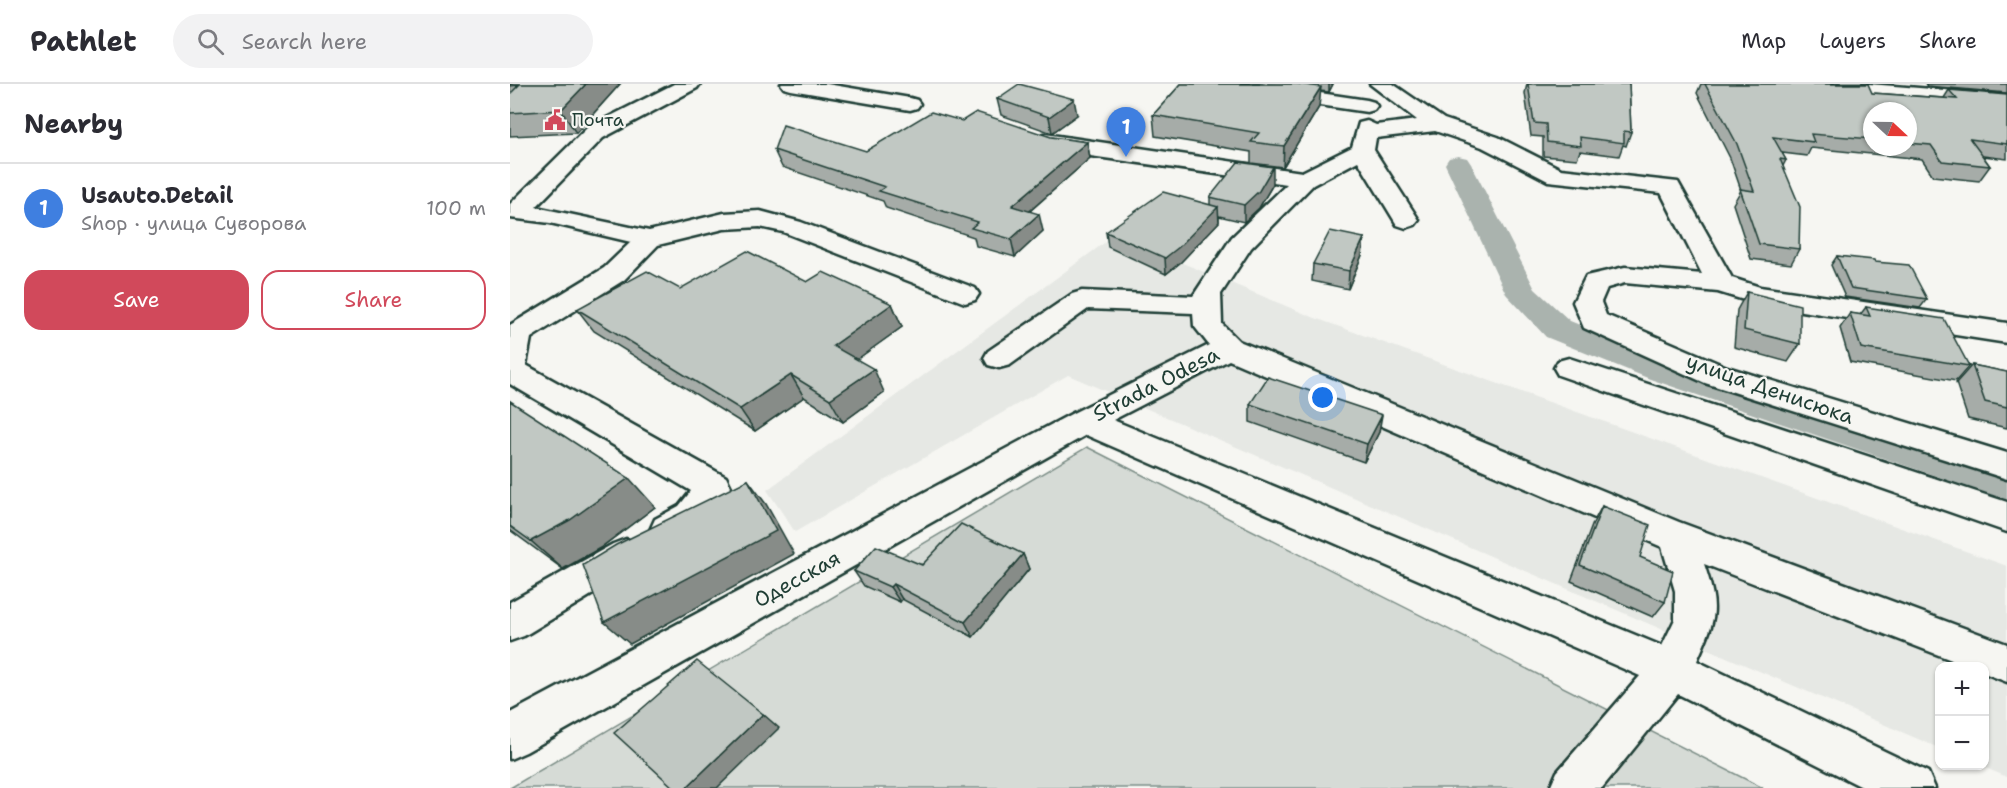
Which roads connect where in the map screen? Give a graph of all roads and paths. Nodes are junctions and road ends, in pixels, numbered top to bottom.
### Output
1 (791, 84) edge
2 (1217, 84) edge
3 (1380, 84) edge
4 (1791, 84) edge
5 (673, 87) edge
6 (1367, 95) edge
7 (2007, 101) edge
8 (910, 104) dead end
9 (1436, 124) junction
10 (1024, 133) edge
11 (1365, 142) junction
12 (1305, 180) junction
13 (514, 211) edge
14 (1406, 220) dead end
15 (649, 239) junction
16 (1722, 285) junction
17 (965, 294) dead end
18 (1207, 305) junction
19 (2007, 333) edge
20 (514, 335) edge
21 (1228, 348) junction
22 (999, 358) dead end
23 (1569, 368) dead end
24 (1084, 421) junction
25 (2007, 466) edge
26 (2007, 517) edge
27 (1677, 537) junction
28 (510, 623) edge
29 (2007, 663) edge
30 (1672, 670) junction
31 (510, 737) edge
32 (1573, 788) edge
33 (1912, 788) edge

1 - 8 street
2 - 6 street
3 - 9 street
4 - 7 street
5 - 13 street
6 - 11 street
9 - 11 street
9 - 16 street
10 - 12 street
11 - 12 street
11 - 14 street
12 - 18 street
13 - 15 street
15 - 17 street
15 - 20 street
16 - 19 street
16 - 25 street, улица Денисюка
18 - 21 street
18 - 22 street
20 - 28 street
21 - 24 street, Strada Odesa
21 - 27 street
23 - 26 street
24 - 30 street
24 - 31 street, Одесская
27 - 29 street
27 - 30 street
30 - 32 street
30 - 33 street

